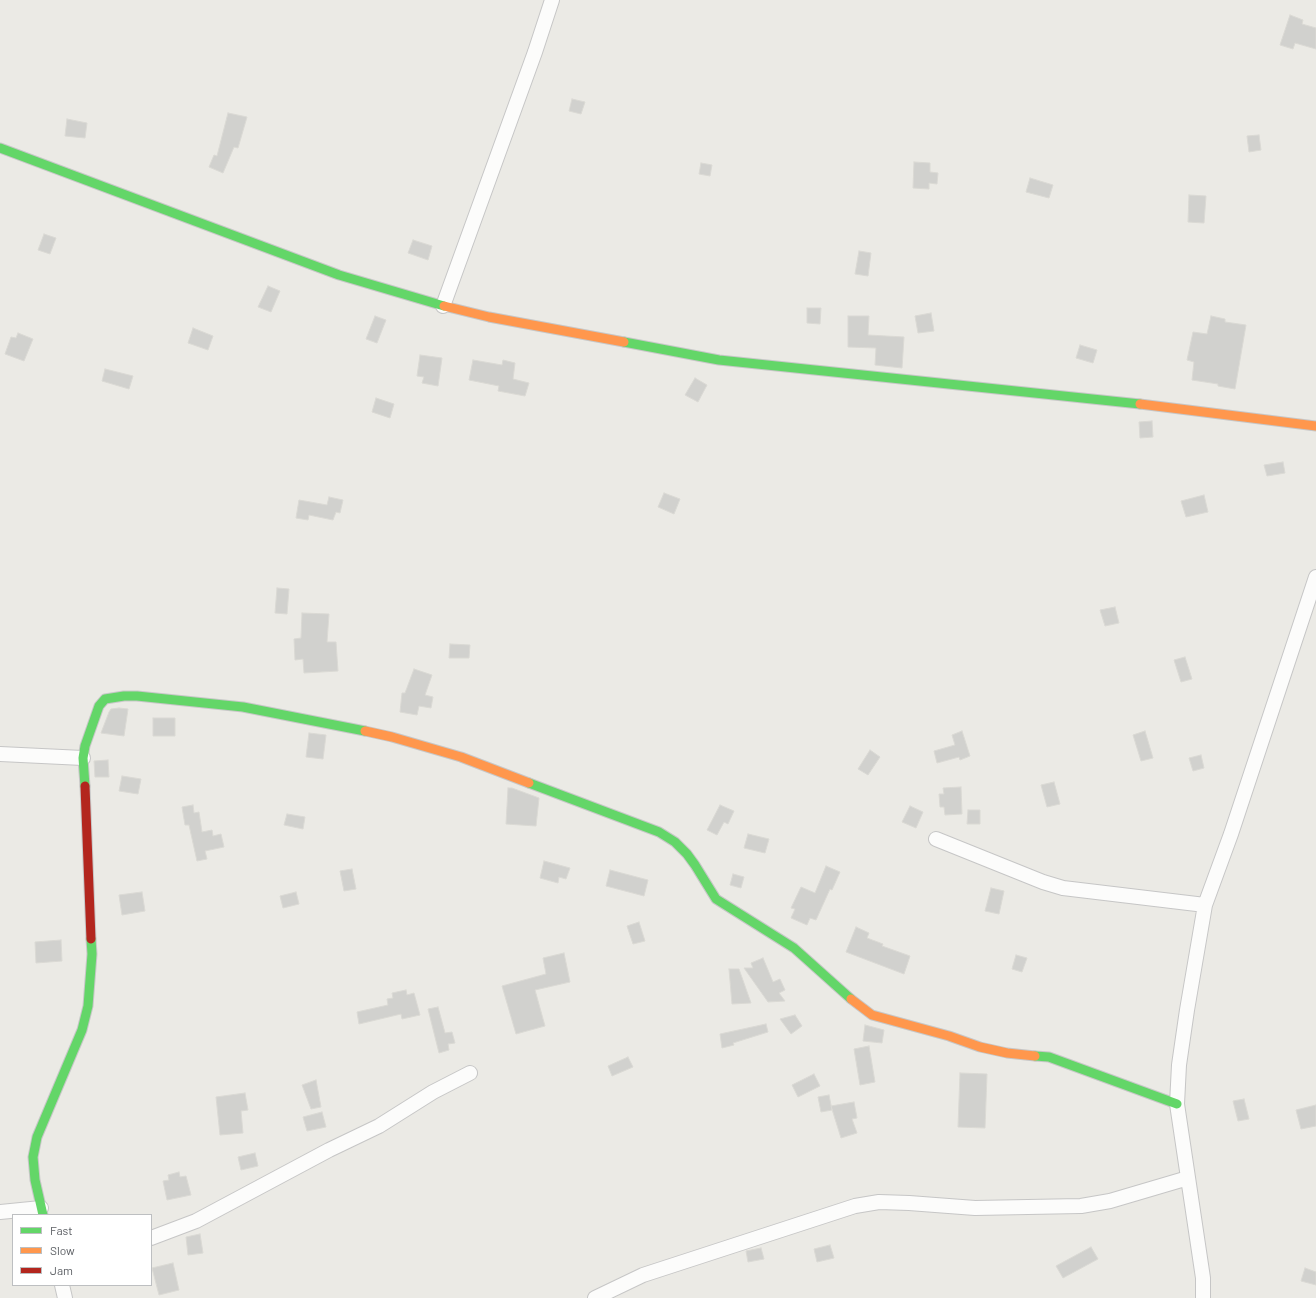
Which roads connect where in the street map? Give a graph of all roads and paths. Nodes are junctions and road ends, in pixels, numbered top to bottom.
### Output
1 (552, 0) edge
2 (0, 148) edge
3 (443, 306) junction
4 (1316, 426) edge
5 (1316, 577) edge
6 (0, 754) edge
7 (82, 758) junction
8 (936, 839) dead end
9 (1205, 905) junction
10 (470, 1073) dead end
11 (1177, 1104) junction
12 (1188, 1178) junction
13 (42, 1211) edge
14 (0, 1212) edge
15 (152, 1238) edge
16 (62, 1286) edge
17 (65, 1298) edge
18 (595, 1298) edge
19 (1203, 1298) edge

1 - 3 street
2 - 3 street
3 - 4 street
5 - 9 street
6 - 7 street
7 - 11 street
7 - 13 street
8 - 9 street
9 - 11 street
10 - 15 street
11 - 12 street
12 - 18 street
12 - 19 street
13 - 14 street
16 - 17 street

